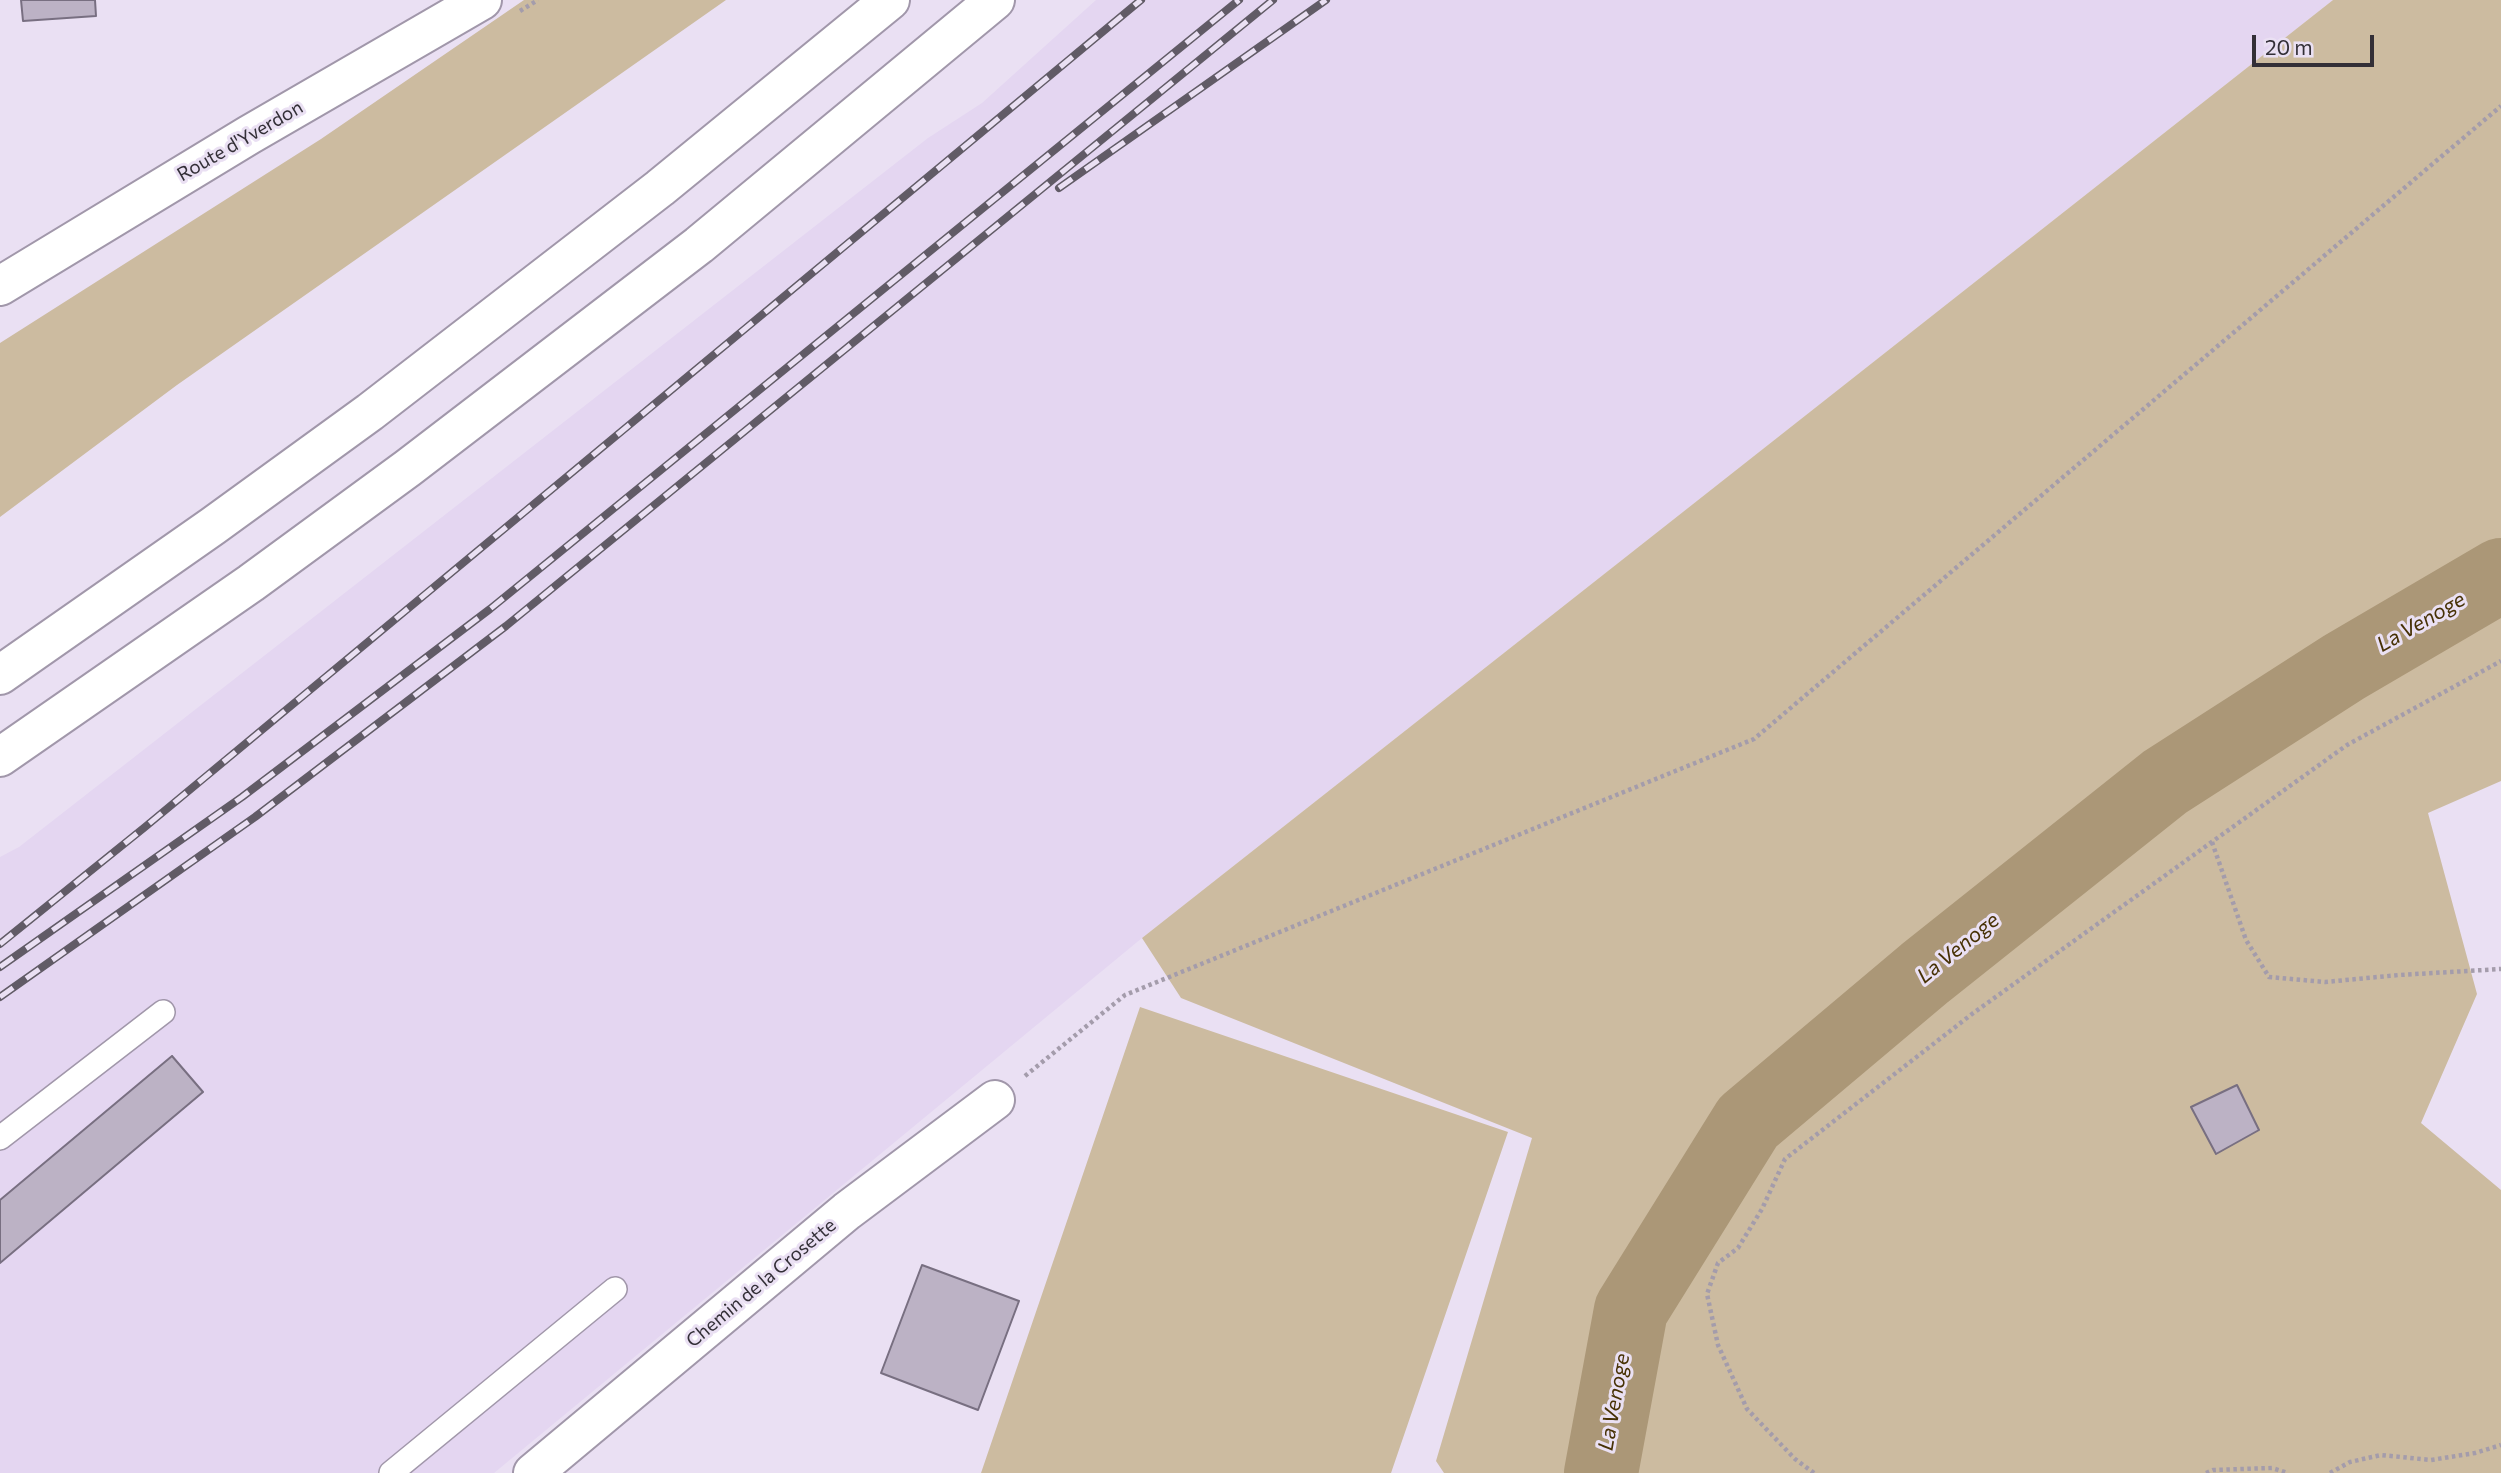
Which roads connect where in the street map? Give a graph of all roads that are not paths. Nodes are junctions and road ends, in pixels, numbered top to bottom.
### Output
1 (482, 0) edge
2 (890, 0) edge
3 (995, 0) edge
4 (0, 286) edge
5 (0, 675) edge
6 (0, 757) edge
7 (163, 1012) dead end
8 (995, 1100) road end
9 (0, 1138) edge
10 (615, 1289) dead end
11 (391, 1473) edge
12 (533, 1473) edge

1 - 4 main road, Route d'Yverdon
2 - 5 main road
3 - 6 main road
7 - 9 lane
8 - 12 main road, Chemin de la Crosette
10 - 11 lane

